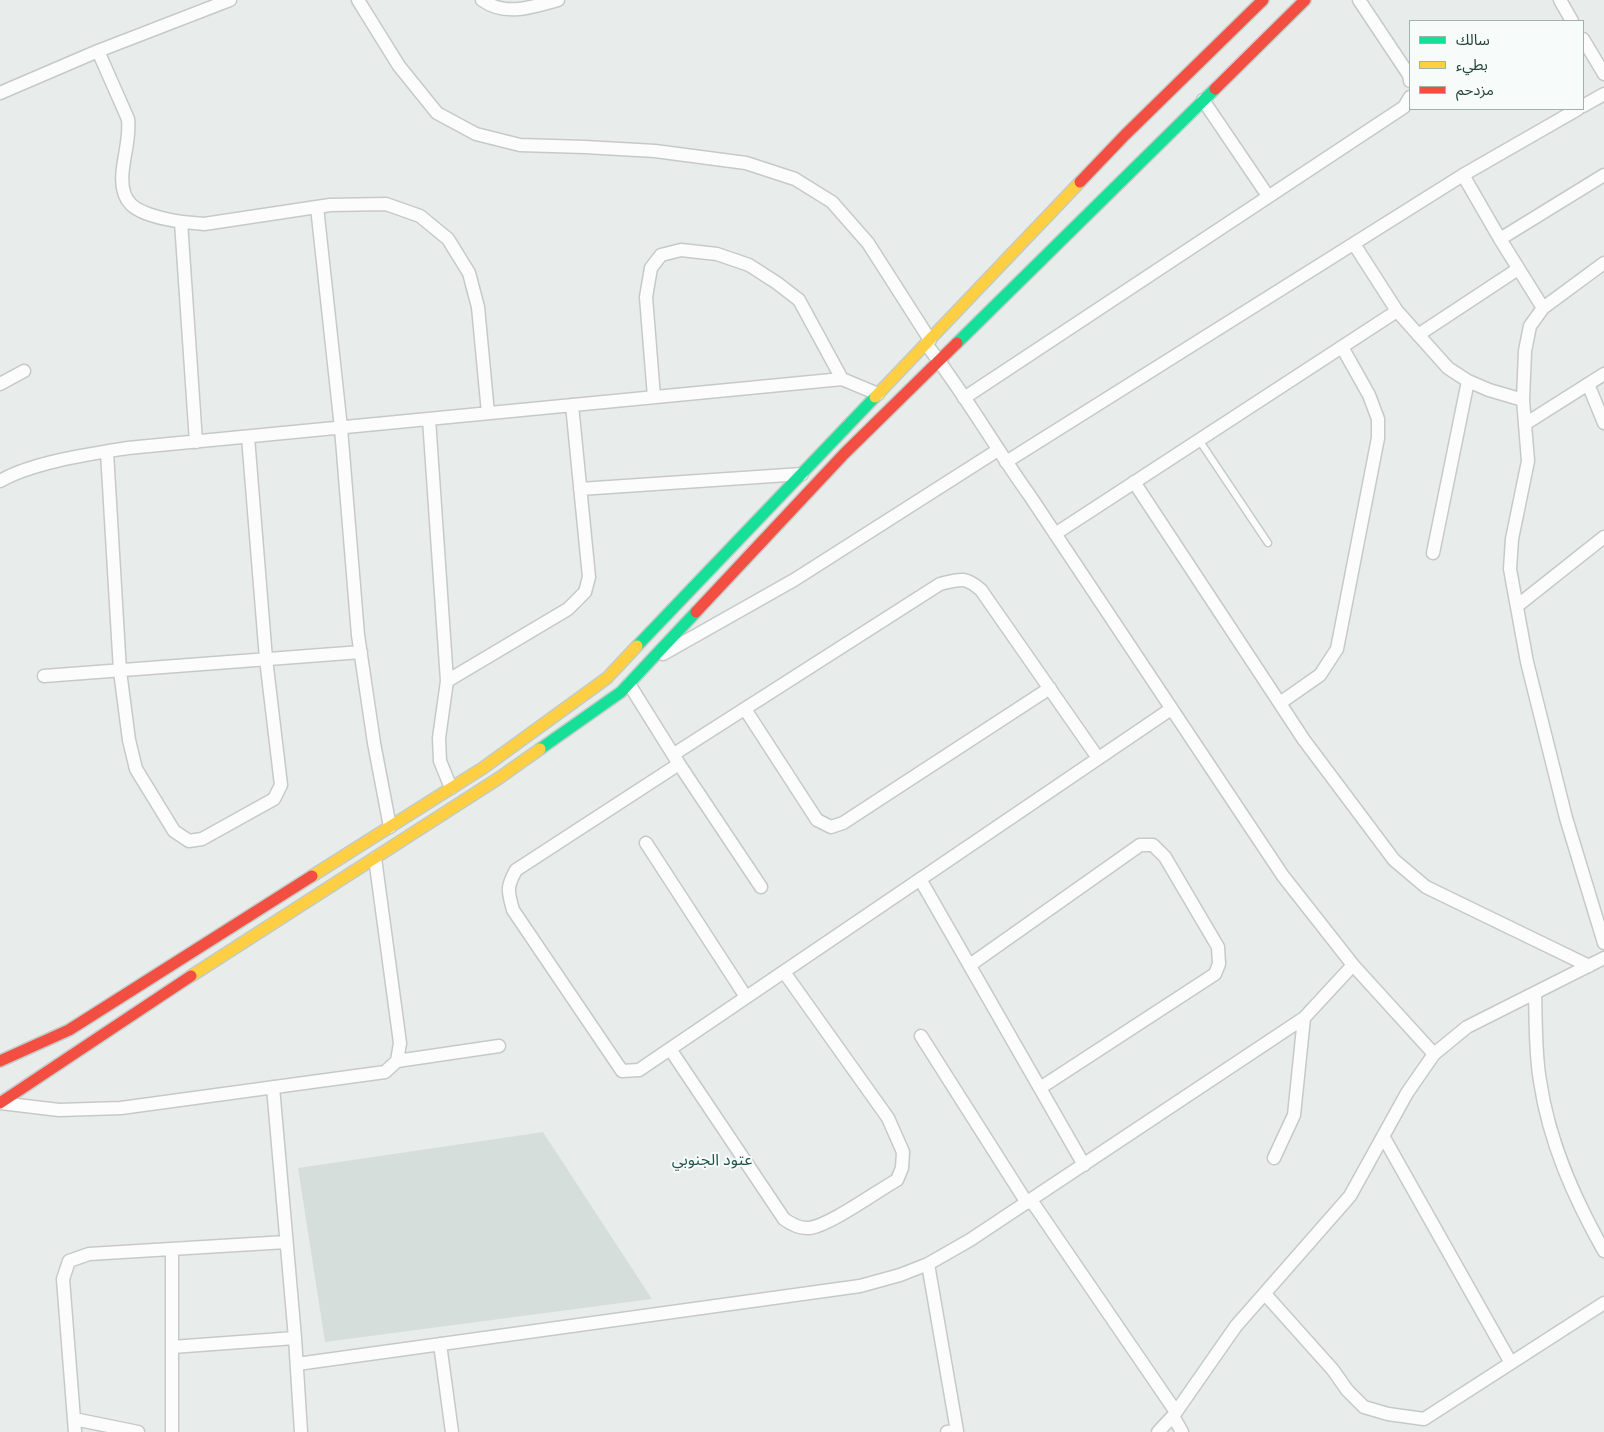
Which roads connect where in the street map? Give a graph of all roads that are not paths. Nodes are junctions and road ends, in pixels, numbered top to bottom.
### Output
1 (230, 0) edge
2 (358, 0) edge
3 (482, 0) edge
4 (558, 0) edge
5 (1264, 0) edge
6 (1305, 0) edge
7 (1359, 0) edge
8 (1560, 0) edge
9 (1571, 20) edge
10 (1584, 41) edge
11 (98, 51) junction
12 (1604, 74) edge
13 (1409, 75) edge
14 (0, 93) edge
15 (1604, 94) edge
16 (1409, 98) edge
17 (1203, 100) junction
18 (1584, 105) edge
19 (1576, 110) edge
20 (1463, 175) junction
21 (1604, 175) edge
22 (1268, 196) junction
23 (317, 207) junction
24 (181, 222) junction
25 (1500, 239) junction
26 (1354, 244) junction
27 (1604, 263) edge
28 (1518, 269) junction
29 (1543, 308) junction
30 (1397, 311) junction
31 (1418, 335) junction
32 (928, 342) junction
33 (1342, 347) junction
34 (938, 360) junction
35 (24, 371) dead end
36 (1604, 374) edge
37 (842, 379) junction
38 (1468, 381) junction
39 (0, 384) edge
40 (1588, 384) junction
41 (878, 394) junction
42 (654, 397) junction
43 (964, 398) junction
44 (1523, 400) junction
45 (572, 405) junction
46 (488, 414) junction
47 (429, 419) junction
48 (1604, 423) edge
49 (1525, 424) junction
50 (341, 428) junction
51 (248, 437) junction
52 (1199, 440) junction
53 (196, 442) junction
54 (998, 450) junction
55 (106, 452) junction
56 (1006, 462) junction
57 (802, 474) junction
58 (0, 481) edge
59 (1134, 482) junction
60 (580, 489) junction
61 (1056, 534) junction
62 (1604, 537) edge
63 (1268, 543) dead end
64 (1433, 553) dead end
65 (1517, 606) junction
66 (361, 652) junction
67 (266, 659) junction
68 (650, 661) junction
69 (120, 671) junction
70 (44, 676) dead end
71 (447, 681) junction
72 (629, 684) junction
73 (1050, 688) junction
74 (1280, 703) junction
75 (745, 709) junction
76 (1171, 709) junction
77 (1098, 758) junction
78 (676, 759) junction
79 (451, 788) junction
80 (390, 827) junction
81 (646, 843) dead end
82 (375, 858) junction
83 (920, 879) junction
84 (761, 886) dead end
85 (1604, 943) edge
86 (1604, 958) edge
87 (970, 965) junction
88 (1353, 965) junction
89 (1588, 966) junction
90 (784, 972) junction
91 (1535, 993) junction
92 (746, 997) junction
93 (1304, 1018) junction
94 (921, 1036) dead end
95 (499, 1046) dead end
96 (670, 1049) junction
97 (1434, 1054) junction
98 (0, 1061) edge
99 (397, 1061) junction
100 (273, 1087) junction
101 (1040, 1088) junction
102 (0, 1103) edge
103 (1383, 1136) junction
104 (1274, 1158) dead end
105 (1084, 1166) junction
106 (1029, 1202) junction
107 (286, 1242) junction
108 (172, 1249) junction
109 (1604, 1251) edge
110 (928, 1264) junction
111 (1265, 1294) junction
112 (1604, 1303) edge
113 (295, 1338) junction
114 (440, 1344) junction
115 (172, 1347) junction
116 (1511, 1363) junction
117 (297, 1364) junction
118 (1175, 1414) junction
119 (74, 1419) junction
120 (75, 1432) edge
121 (138, 1432) edge
122 (172, 1432) edge
123 (301, 1432) edge
124 (452, 1432) edge
125 (953, 1432) edge
126 (1158, 1432) edge
127 (1182, 1432) edge

1 - 11 street
2 - 32 street
3 - 4 street
5 - 32 street
6 - 17 street
7 - 13 street
8 - 9 street
10 - 12 street
11 - 14 street
11 - 24 street
15 - 18 street
16 - 22 street
17 - 22 street
17 - 34 street
19 - 20 street
20 - 25 street
20 - 26 street
21 - 25 street
22 - 43 street
23 - 24 street
23 - 46 street
23 - 50 street
24 - 53 street
25 - 28 street
26 - 30 street
26 - 56 street
27 - 29 street
28 - 29 street
28 - 31 street
29 - 44 street
30 - 31 street
30 - 33 street
31 - 38 street
32 - 34 street
32 - 41 street
33 - 52 street
33 - 74 street
34 - 43 street
34 - 68 street
35 - 39 street
36 - 40 street
37 - 41 street
37 - 42 street
37 - 42 street
38 - 44 street
38 - 64 street
40 - 48 street
40 - 49 street
41 - 57 street
42 - 45 street
43 - 54 street
44 - 49 street
45 - 46 street
45 - 60 street
46 - 47 street
47 - 50 street
47 - 71 street
49 - 65 street
50 - 51 street
50 - 66 street
51 - 53 street
51 - 67 street
52 - 59 street
52 - 63 lane
53 - 55 street
54 - 56 street
54 - 68 street
55 - 58 street
55 - 69 street
56 - 61 street
57 - 60 street
57 - 79 street
59 - 61 street
59 - 74 street
60 - 71 street
61 - 76 street
62 - 65 street
65 - 85 street
66 - 67 street
66 - 80 street
67 - 69 street
67 - 69 street
68 - 72 street
69 - 70 street
71 - 79 street
72 - 78 street
72 - 82 street
73 - 75 street
73 - 75 street
73 - 77 street
74 - 89 street
75 - 78 street
76 - 77 street
76 - 88 street
77 - 83 street
78 - 84 street
78 - 96 street
79 - 80 street
80 - 98 street
81 - 92 street
82 - 99 street
82 - 102 street
83 - 87 street
83 - 90 street
86 - 89 street
87 - 101 street
87 - 101 street
88 - 93 street
88 - 97 street
89 - 91 street
90 - 92 street
90 - 96 street
91 - 97 street
91 - 109 street
92 - 96 street
93 - 104 street
93 - 105 street
94 - 106 street
95 - 99 street
97 - 103 street
99 - 100 street
100 - 102 street
100 - 107 street
101 - 105 street
103 - 111 street
103 - 116 street
105 - 106 street
106 - 110 street
106 - 118 street
107 - 108 street
107 - 113 street
108 - 115 street
108 - 119 street
110 - 114 street
110 - 125 street
111 - 116 street
111 - 118 street
112 - 116 street
113 - 115 street
113 - 117 street
114 - 117 street
114 - 124 street
115 - 122 street
117 - 123 street
118 - 126 street
118 - 127 street
119 - 120 street
119 - 121 street

